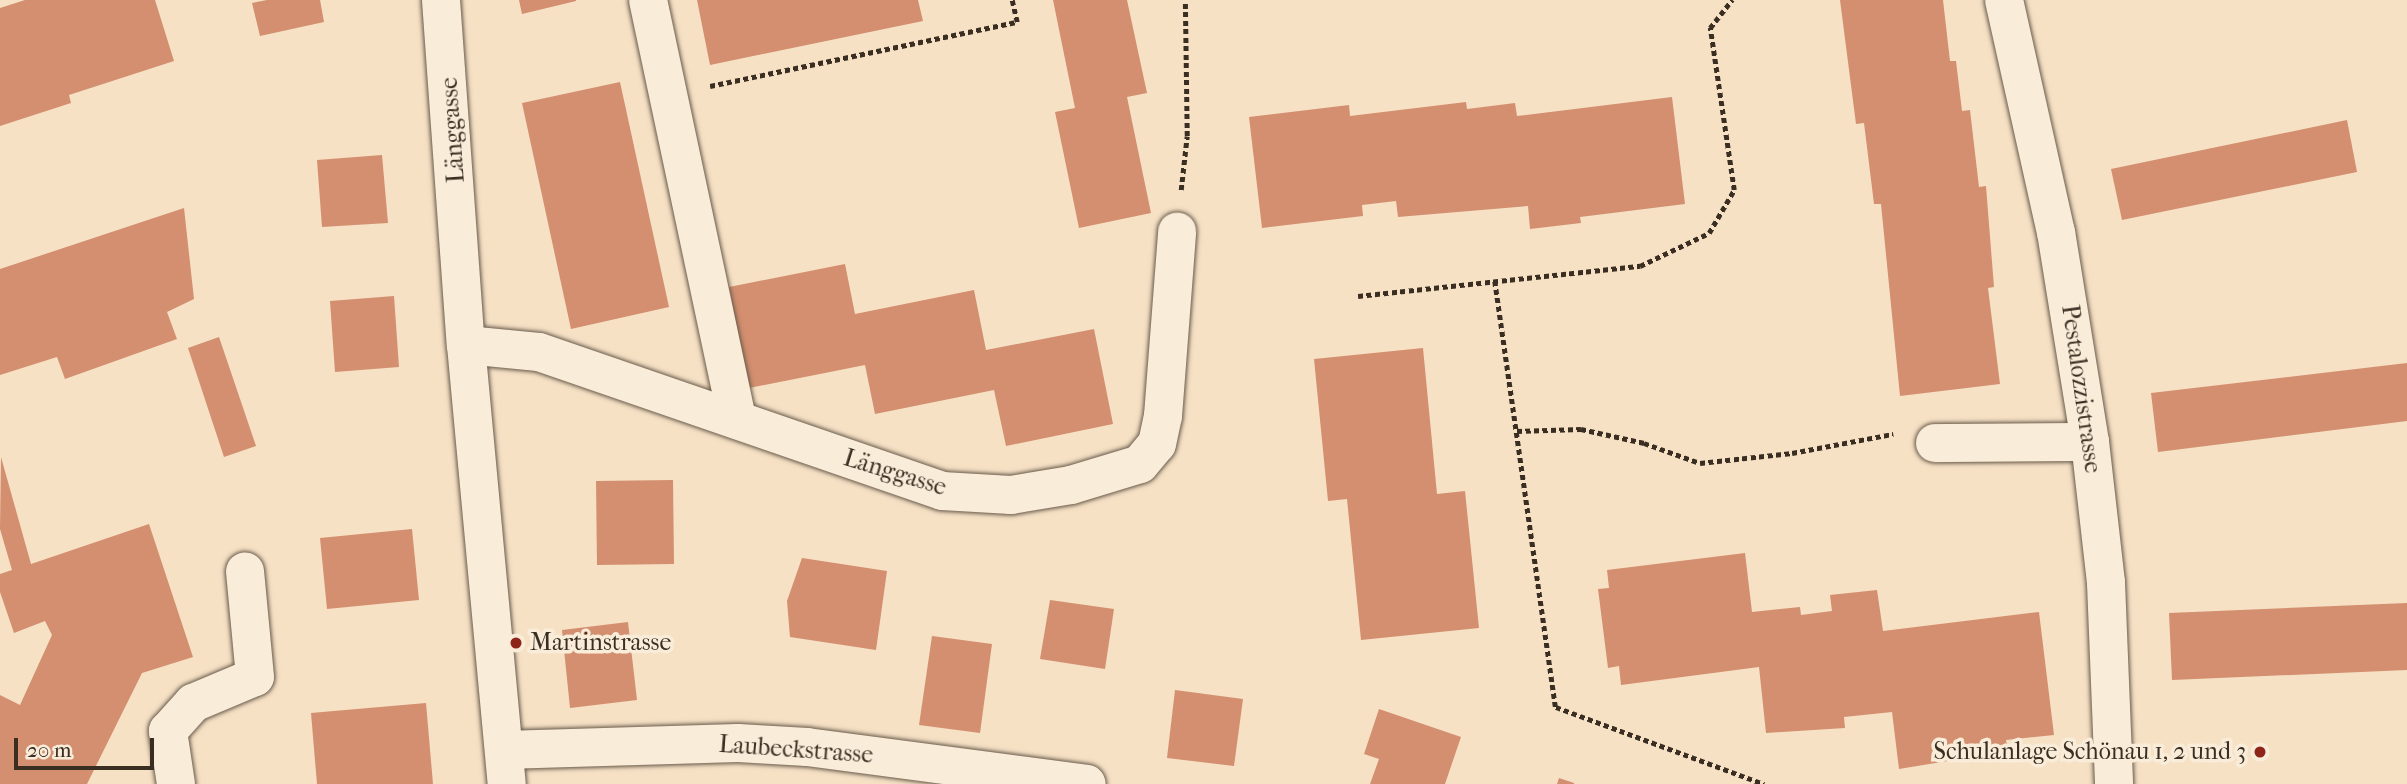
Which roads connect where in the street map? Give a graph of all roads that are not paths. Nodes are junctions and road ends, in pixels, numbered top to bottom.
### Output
1 (441, 0) edge
2 (648, 0) edge
3 (2004, 0) edge
4 (1177, 232) road end
5 (467, 345) junction
6 (737, 421) junction
7 (2090, 442) junction
8 (1935, 443) road end
9 (245, 570) dead end
10 (506, 767) edge
11 (176, 784) edge
12 (1087, 784) edge
13 (2114, 784) edge

1 - 5 street, Länggasse
2 - 6 street
3 - 7 street, Pestalozzistrasse
4 - 6 street, Länggasse
5 - 6 street, Länggasse
5 - 10 street, Länggasse
7 - 8 street
7 - 13 street, Pestalozzistrasse
9 - 11 street
10 - 12 street, Laubeckstrasse

